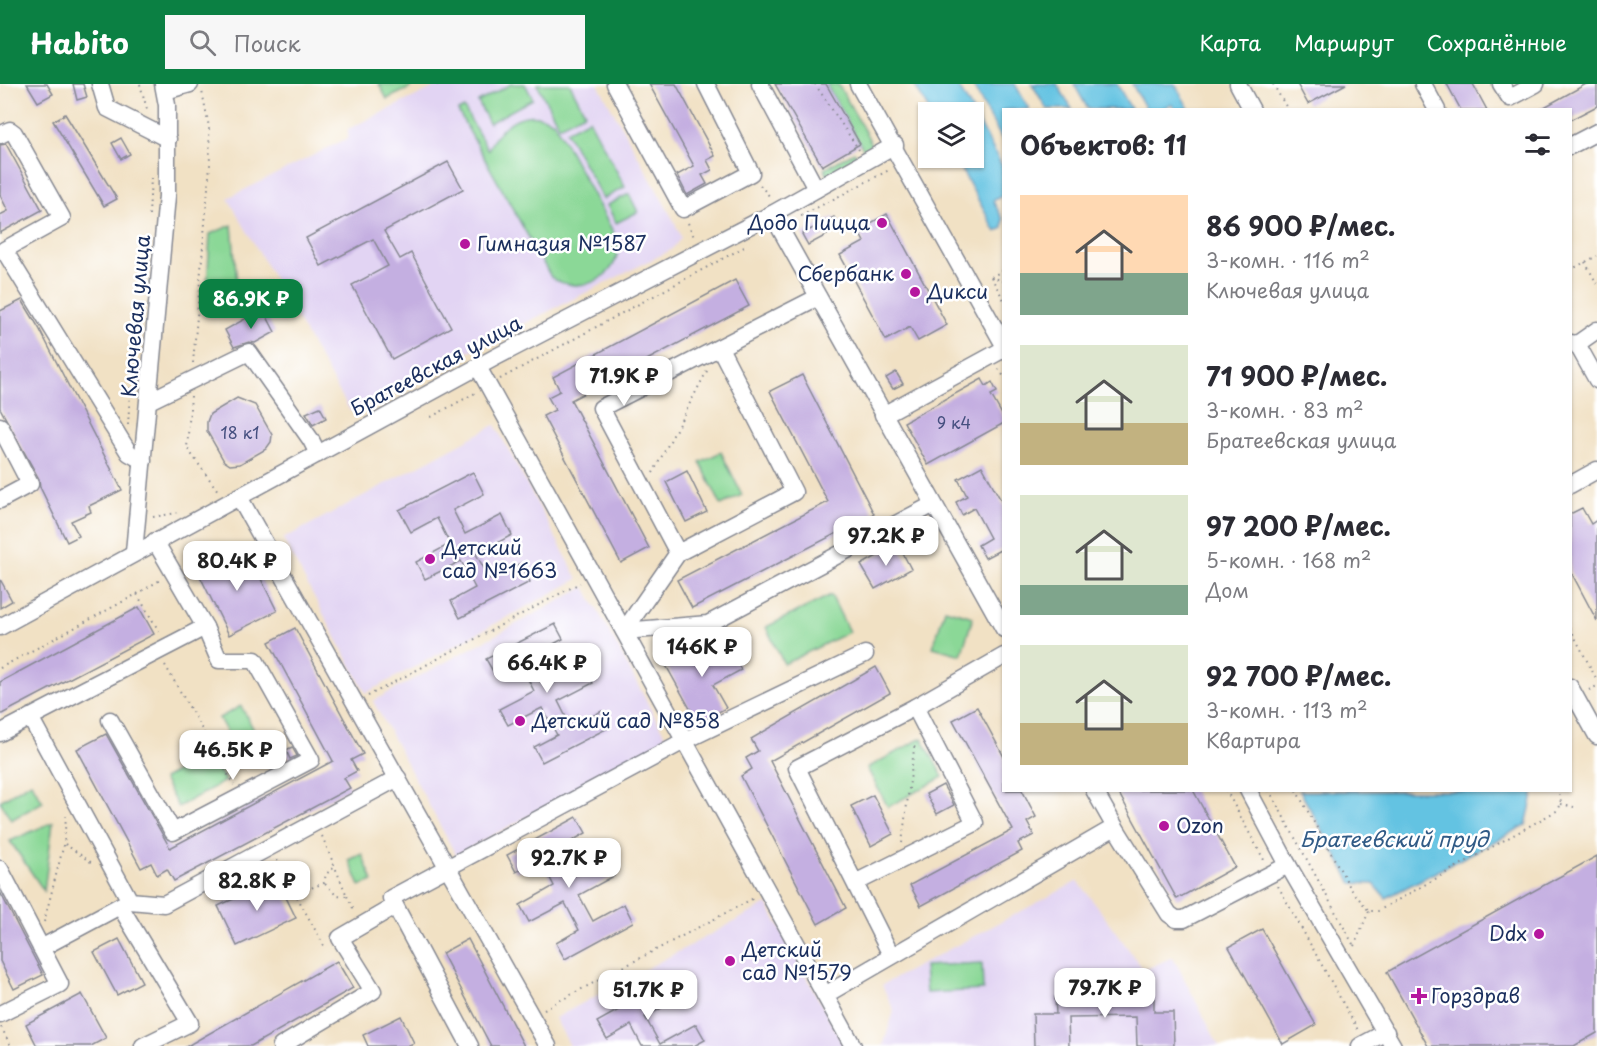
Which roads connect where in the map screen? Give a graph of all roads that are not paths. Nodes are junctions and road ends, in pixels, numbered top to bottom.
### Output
1 (100, 84) edge
2 (190, 84) edge
3 (615, 84) edge
4 (706, 84) edge
5 (760, 84) edge
6 (858, 84) edge
7 (1238, 84) edge
8 (1423, 84) edge
9 (1501, 84) edge
10 (1536, 84) edge
11 (164, 87) edge
12 (1251, 108) edge
13 (1436, 108) edge
14 (1597, 132) edge
15 (0, 135) edge
16 (168, 139) junction
17 (895, 145) junction
18 (1572, 145) edge
19 (816, 189) junction
20 (775, 214) junction
21 (2, 251) edge
22 (818, 297) junction
23 (1597, 330) edge
24 (1574, 343) edge
25 (720, 348) junction
26 (1000, 350) edge
27 (478, 367) junction
28 (1597, 380) edge
29 (149, 401) junction
30 (883, 414) junction
31 (0, 426) edge
32 (318, 454) junction
33 (143, 461) junction
34 (1597, 470) edge
35 (1572, 484) edge
36 (239, 497) junction
37 (0, 500) edge
38 (932, 505) junction
39 (155, 541) junction
40 (134, 552) junction
41 (678, 553) junction
42 (1002, 626) edge
43 (0, 627) edge
44 (205, 627) junction
45 (624, 631) junction
46 (865, 654) dead end
47 (1002, 657) edge
48 (1572, 691) edge
49 (917, 711) junction
50 (30, 717) junction
51 (110, 720) dead end
52 (0, 733) edge
53 (1597, 736) edge
54 (684, 741) junction
55 (398, 778) junction
56 (1095, 792) edge
57 (1249, 792) edge
58 (1115, 827) junction
59 (1288, 865) junction
60 (448, 867) junction
61 (0, 869) edge
62 (855, 883) junction
63 (125, 903) junction
64 (395, 906) junction
65 (40, 946) junction
66 (891, 955) junction
67 (825, 996) junction
68 (0, 1014) edge
69 (1389, 1039) edge
70 (1363, 1045) edge
71 (143, 1046) edge
72 (281, 1046) edge
73 (470, 1046) edge
74 (548, 1046) edge
75 (853, 1046) edge

1 - 16 street
2 - 11 street
3 - 4 street
5 - 19 street
6 - 17 street
7 - 12 street
8 - 13 street
9 - 10 street
11 - 16 street, Ключевая улица
14 - 18 street
15 - 21 street
16 - 29 street, Ключевая улица
17 - 19 street, Братеевская улица
17 - 26 street
19 - 20 street, Братеевская улица
20 - 22 street
20 - 27 street, Братеевская улица
21 - 33 street
22 - 25 street
22 - 30 street
23 - 24 street
24 - 28 street
25 - 41 street
25 - 41 street
26 - 30 street
27 - 32 street, Братеевская улица
27 - 45 street
29 - 32 street
29 - 33 street, Ключевая улица
30 - 38 street
31 - 37 street
32 - 36 street, Братеевская улица
33 - 40 street, Ключевая улица
34 - 35 street
36 - 39 street, Братеевская улица
36 - 55 street
38 - 42 street
38 - 45 street
39 - 40 street, Братеевская улица
39 - 44 street
40 - 43 street, Братеевская улица
41 - 45 street
44 - 50 street
44 - 51 street
45 - 54 street
46 - 54 street
47 - 49 street
48 - 53 street
49 - 62 street
49 - 62 street
50 - 52 street
50 - 63 street
54 - 60 street
54 - 67 street
55 - 60 street
55 - 63 street
56 - 58 street
57 - 59 street
58 - 59 street
58 - 66 street
59 - 69 street
60 - 64 street
60 - 74 street
61 - 65 street
62 - 66 street
63 - 65 street
63 - 71 street
64 - 72 street
64 - 73 street
65 - 68 street
66 - 67 street
67 - 75 street
69 - 70 street

